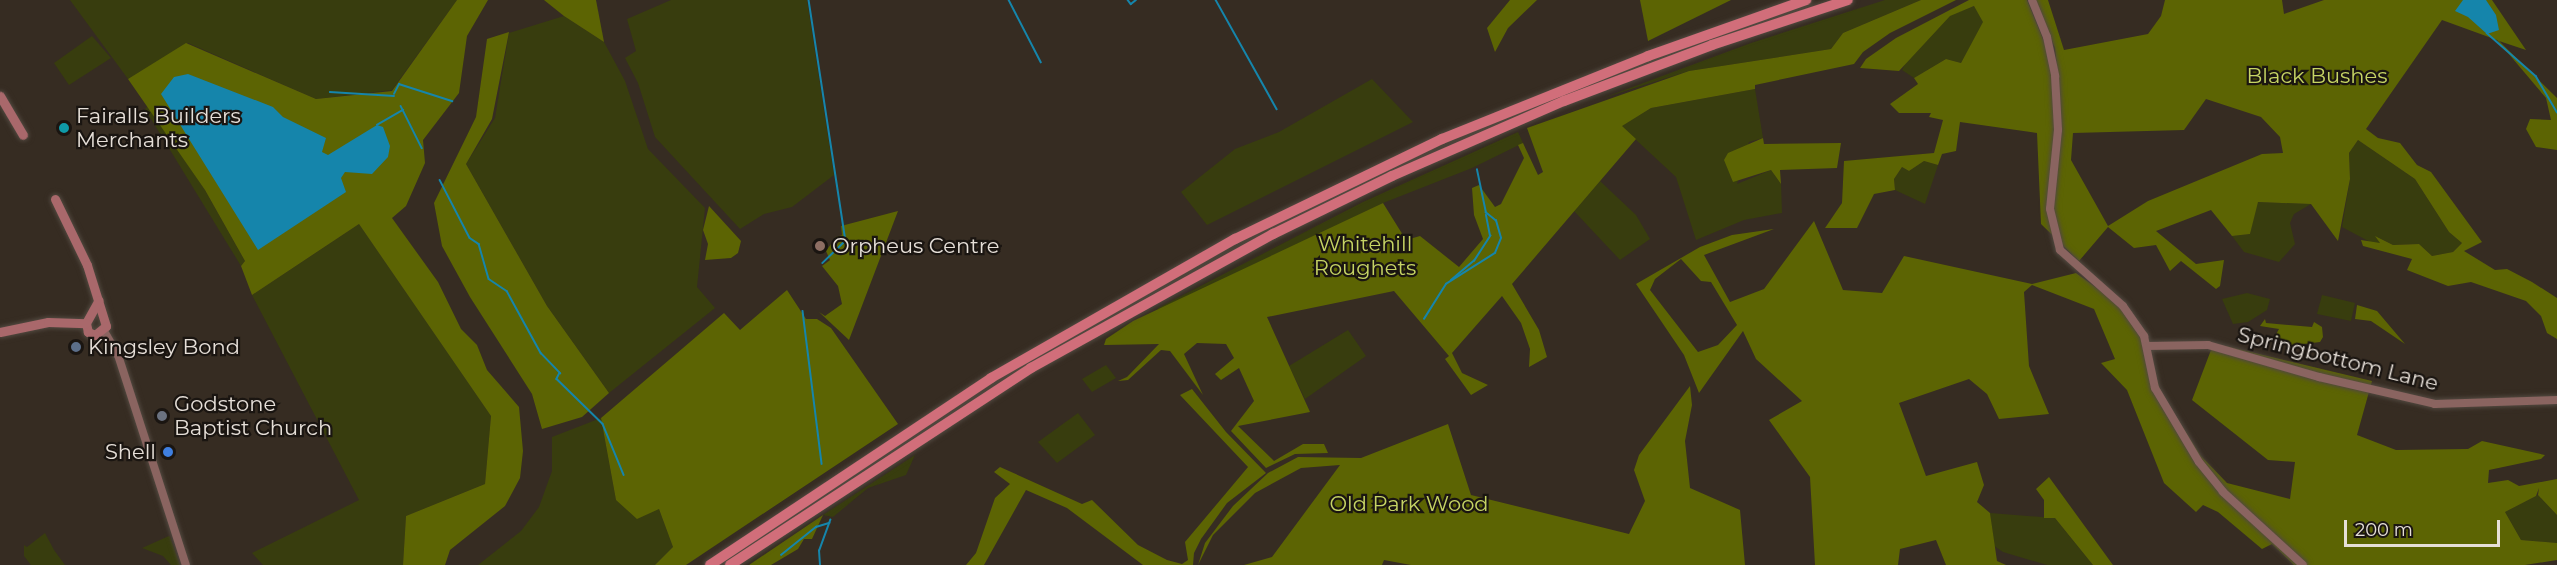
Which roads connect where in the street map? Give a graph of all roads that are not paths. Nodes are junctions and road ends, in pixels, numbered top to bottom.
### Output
1 (1806, 0) edge
2 (1848, 0) edge
3 (2032, 0) edge
4 (0, 96) edge
5 (22, 135) dead end
6 (55, 199) dead end
7 (97, 315) junction
8 (86, 323) junction
9 (104, 331) junction
10 (0, 332) edge
11 (2147, 346) junction
12 (2557, 400) edge
13 (186, 565) edge
14 (710, 565) edge
15 (730, 565) edge
16 (2303, 565) edge

1 - 14 highway
2 - 15 highway
3 - 11 street
4 - 5 main road
6 - 7 main road
7 - 8 main road
7 - 9 main road
8 - 9 main road
8 - 10 main road
9 - 13 street
11 - 12 street, Springbottom Lane
11 - 16 street

